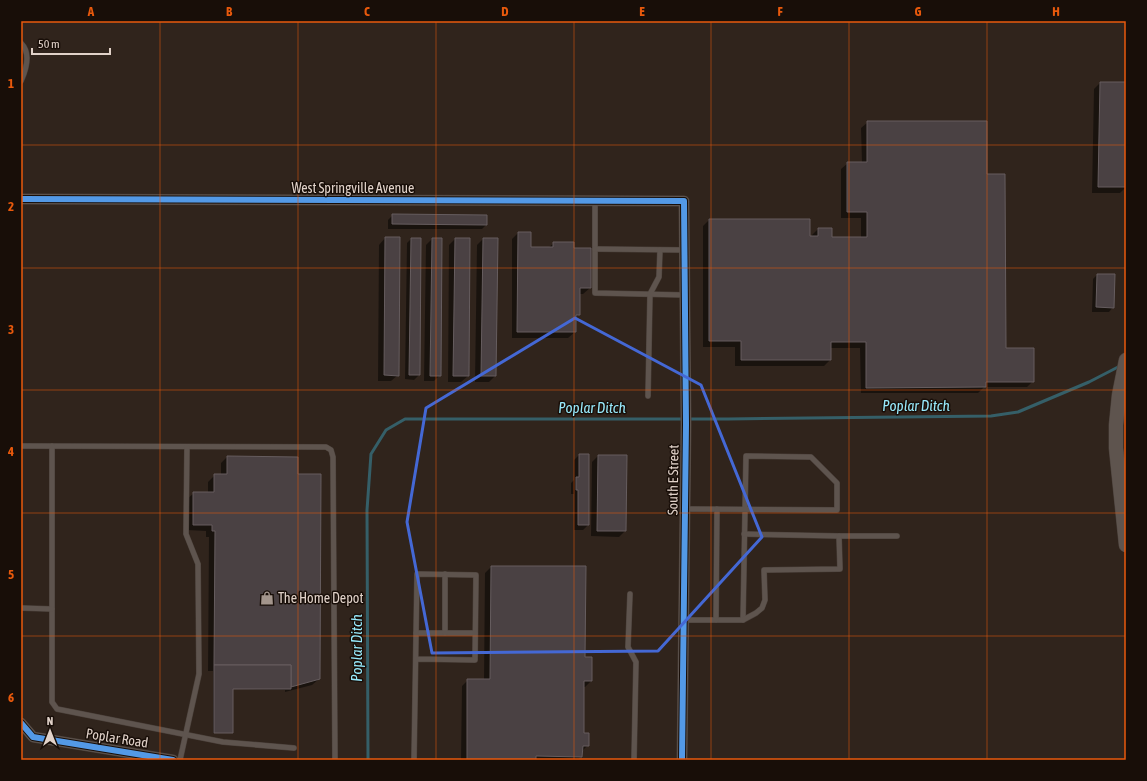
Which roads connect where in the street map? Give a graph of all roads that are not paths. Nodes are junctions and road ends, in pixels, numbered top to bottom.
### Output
1 (21, 43) edge
2 (21, 81) edge
3 (21, 199) edge
4 (595, 201) junction
5 (684, 201) joint
6 (595, 249) junction
7 (660, 250) junction
8 (684, 250) junction
9 (650, 294) junction
10 (685, 295) junction
11 (1126, 360) edge
12 (648, 396) dead end
13 (21, 446) edge
14 (52, 446) junction
15 (187, 447) junction
16 (685, 509) junction
17 (717, 509) junction
18 (744, 509) junction
19 (1125, 523) edge
20 (744, 534) junction
21 (839, 536) junction
22 (897, 536) dead end
23 (1126, 546) edge
24 (445, 574) junction
25 (630, 594) dead end
26 (21, 608) edge
27 (52, 609) junction
28 (683, 620) junction
29 (716, 620) junction
30 (743, 620) junction
31 (416, 633) junction
32 (445, 633) junction
33 (475, 633) junction
34 (416, 659) junction
35 (21, 723) edge
36 (186, 734) junction
37 (294, 748) dead end
38 (173, 760) edge
39 (180, 760) edge
40 (335, 760) edge
41 (414, 760) edge
42 (634, 760) edge
43 (682, 760) edge

1 - 2 lane
3 - 4 street, West Springville Avenue
4 - 5 street, West Springville Avenue
4 - 6 lane
5 - 8 street, South E Street
6 - 7 lane
6 - 9 lane
7 - 8 lane
7 - 9 lane
8 - 10 street, South E Street
9 - 10 lane
9 - 12 lane
10 - 16 street, South E Street
11 - 19 main road
13 - 14 lane
14 - 15 lane
14 - 27 lane
15 - 36 lane
15 - 40 lane
16 - 17 lane
16 - 28 street, South E Street
17 - 18 lane
17 - 29 lane
18 - 18 lane
18 - 20 lane
19 - 23 main road
20 - 21 lane
20 - 30 lane
21 - 22 lane
21 - 30 lane
24 - 31 lane
24 - 32 lane
24 - 33 lane
25 - 42 lane
26 - 27 lane
27 - 36 lane
28 - 29 lane
28 - 43 street, South E Street
29 - 30 lane
31 - 32 lane
31 - 34 lane
32 - 33 lane
33 - 34 lane
34 - 41 lane
35 - 38 street, Poplar Road
36 - 37 lane
36 - 39 lane

